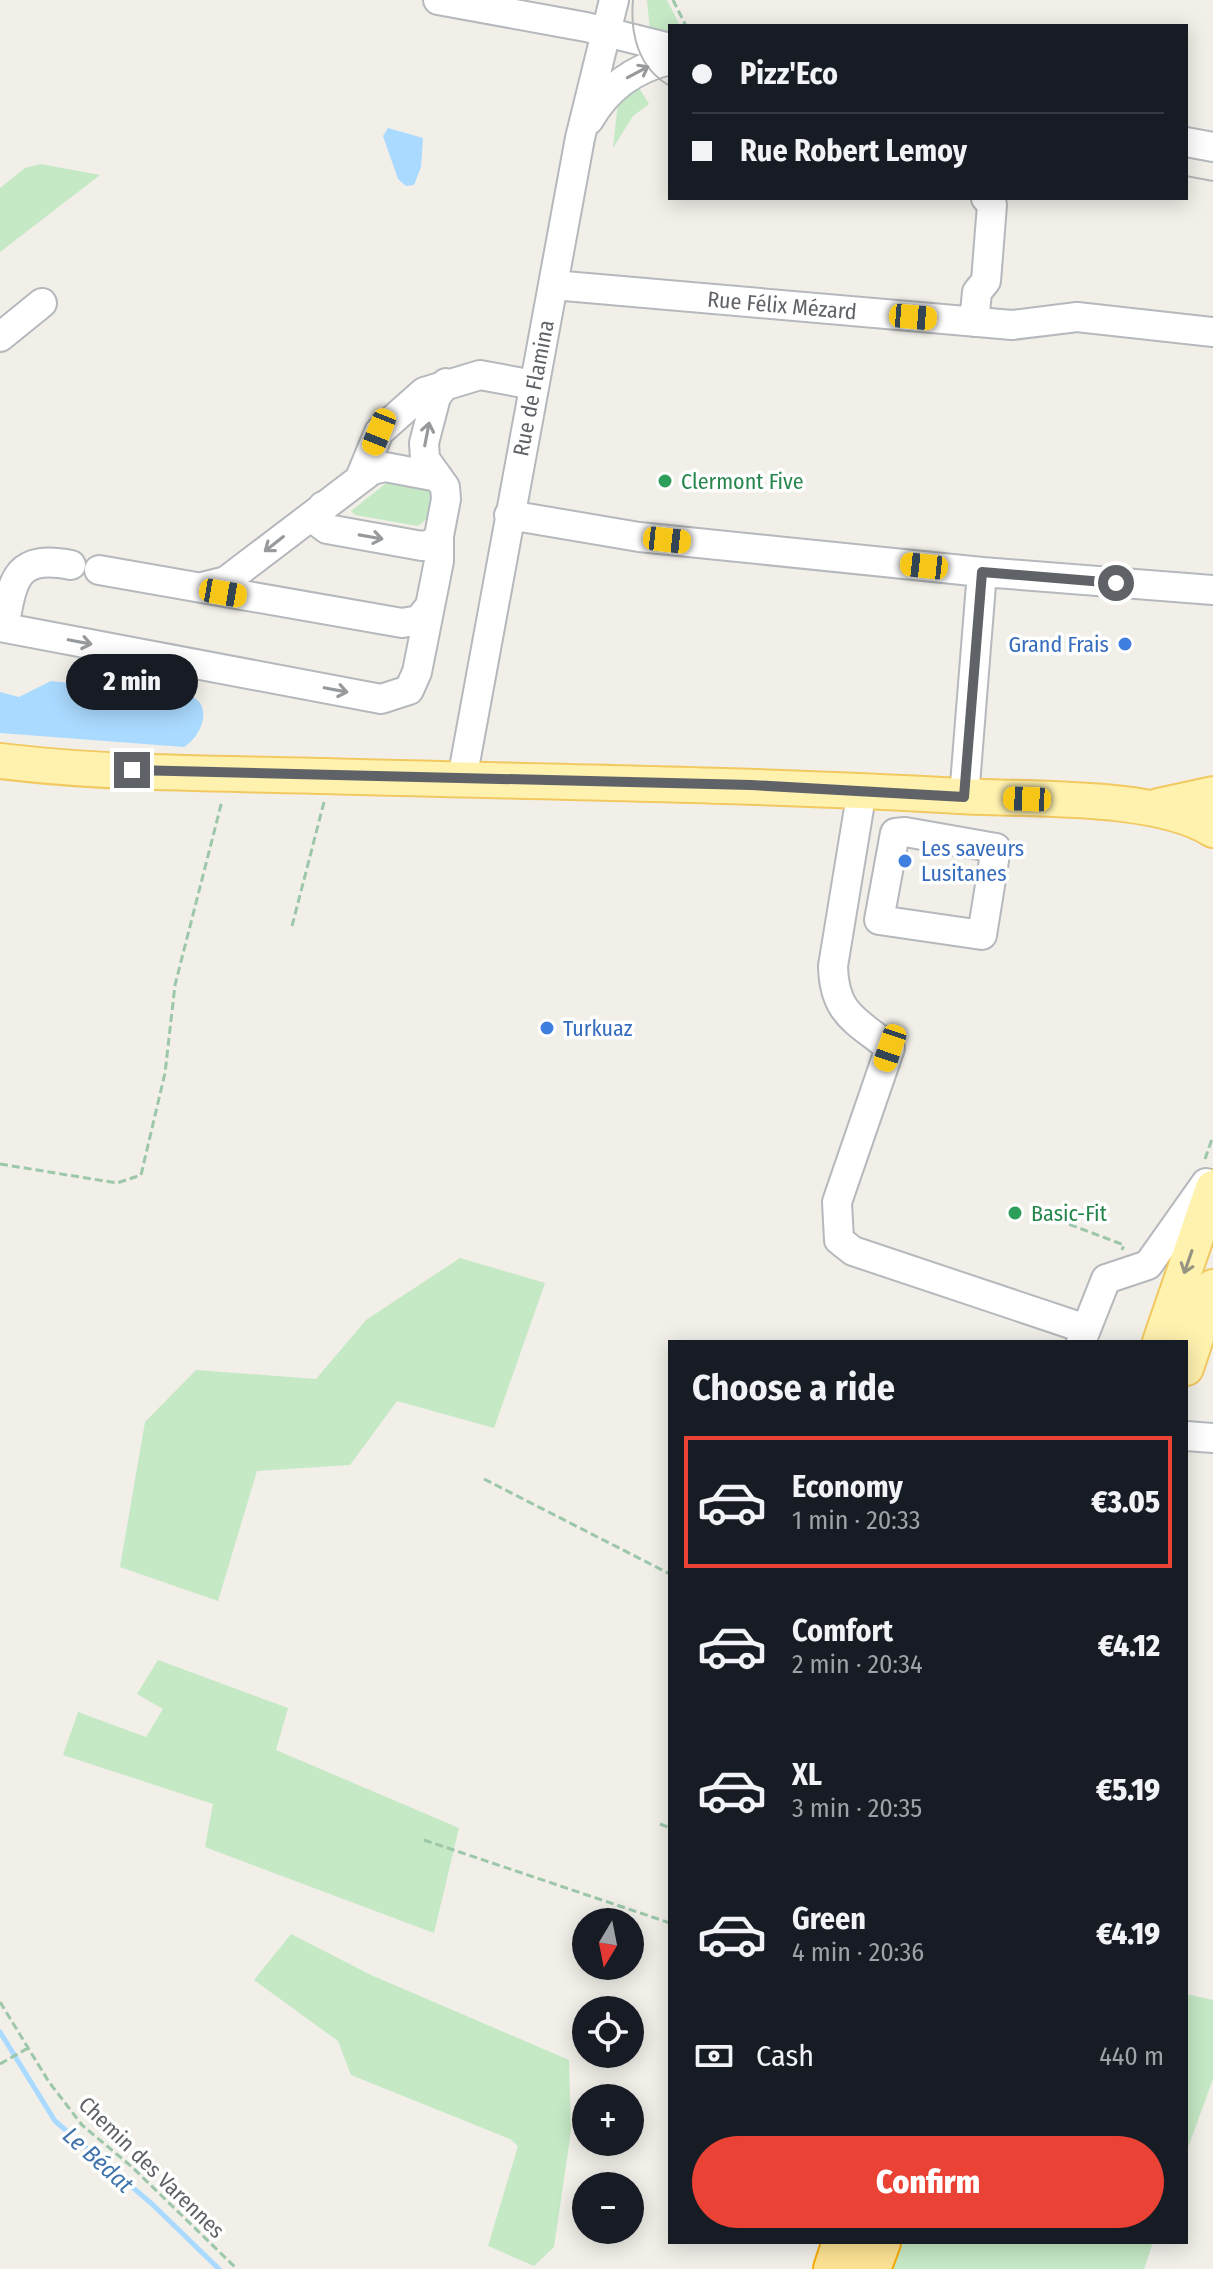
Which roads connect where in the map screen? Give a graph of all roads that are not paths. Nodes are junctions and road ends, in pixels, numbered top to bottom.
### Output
1 (438, 0) edge
2 (614, 0) edge
3 (605, 34) junction
4 (668, 48) edge
5 (668, 61) edge
6 (580, 138) junction
7 (1188, 142) edge
8 (1213, 147) edge
9 (988, 200) edge
10 (553, 285) junction
11 (42, 303) dead end
12 (974, 322) junction
13 (1213, 332) edge
14 (0, 337) edge
15 (446, 383) junction
16 (534, 385) junction
17 (438, 477) junction
18 (360, 478) junction
19 (323, 506) junction
20 (509, 515) junction
21 (439, 536) junction
22 (71, 565) dead end
23 (99, 570) dead end
24 (982, 572) junction
25 (193, 588) junction
26 (1213, 590) edge
27 (430, 606) junction
28 (2, 627) edge
29 (0, 761) edge
30 (462, 779) junction
31 (862, 790) junction
32 (909, 793) junction
33 (1213, 794) edge
34 (964, 797) junction
35 (1142, 808) junction
36 (1213, 830) edge
37 (905, 832) junction
38 (1209, 1175) edge
39 (1213, 1287) edge
40 (1083, 1336) edge
41 (1161, 1340) edge
42 (1188, 1362) edge
43 (842, 2244) edge
44 (879, 2244) edge
45 (834, 2269) edge
46 (870, 2269) edge

1 - 3 street
2 - 3 street, Rue de Flamina
3 - 4 street
3 - 6 street, Rue de Flamina
6 -> 5 street
6 - 10 street, Rue de Flamina
7 - 8 street
9 - 12 street
10 - 12 street, Rue Félix Mézard
10 - 16 street, Rue de Flamina
11 - 14 street
12 - 13 street, Rue Félix Mézard
15 - 16 street
17 -> 15 street
15 - 18 street
16 - 20 street, Rue de Flamina
17 - 18 street
17 - 21 street
18 - 19 street
19 -> 21 street
19 -> 25 street
20 - 24 street
20 - 30 street, Rue de Flamina
21 - 27 street
22 - 28 street
23 - 25 street
24 - 26 street
24 - 34 street
25 - 27 street
28 -> 27 street
29 - 30 main road
30 - 31 main road
31 - 32 main road
31 - 40 street
32 - 34 main road
32 - 37 street
33 - 35 main road
34 - 35 main road
35 - 36 main road
37 - 37 street
38 - 40 street
38 -> 41 main road
39 - 42 main road
43 - 45 highway
44 - 46 highway

